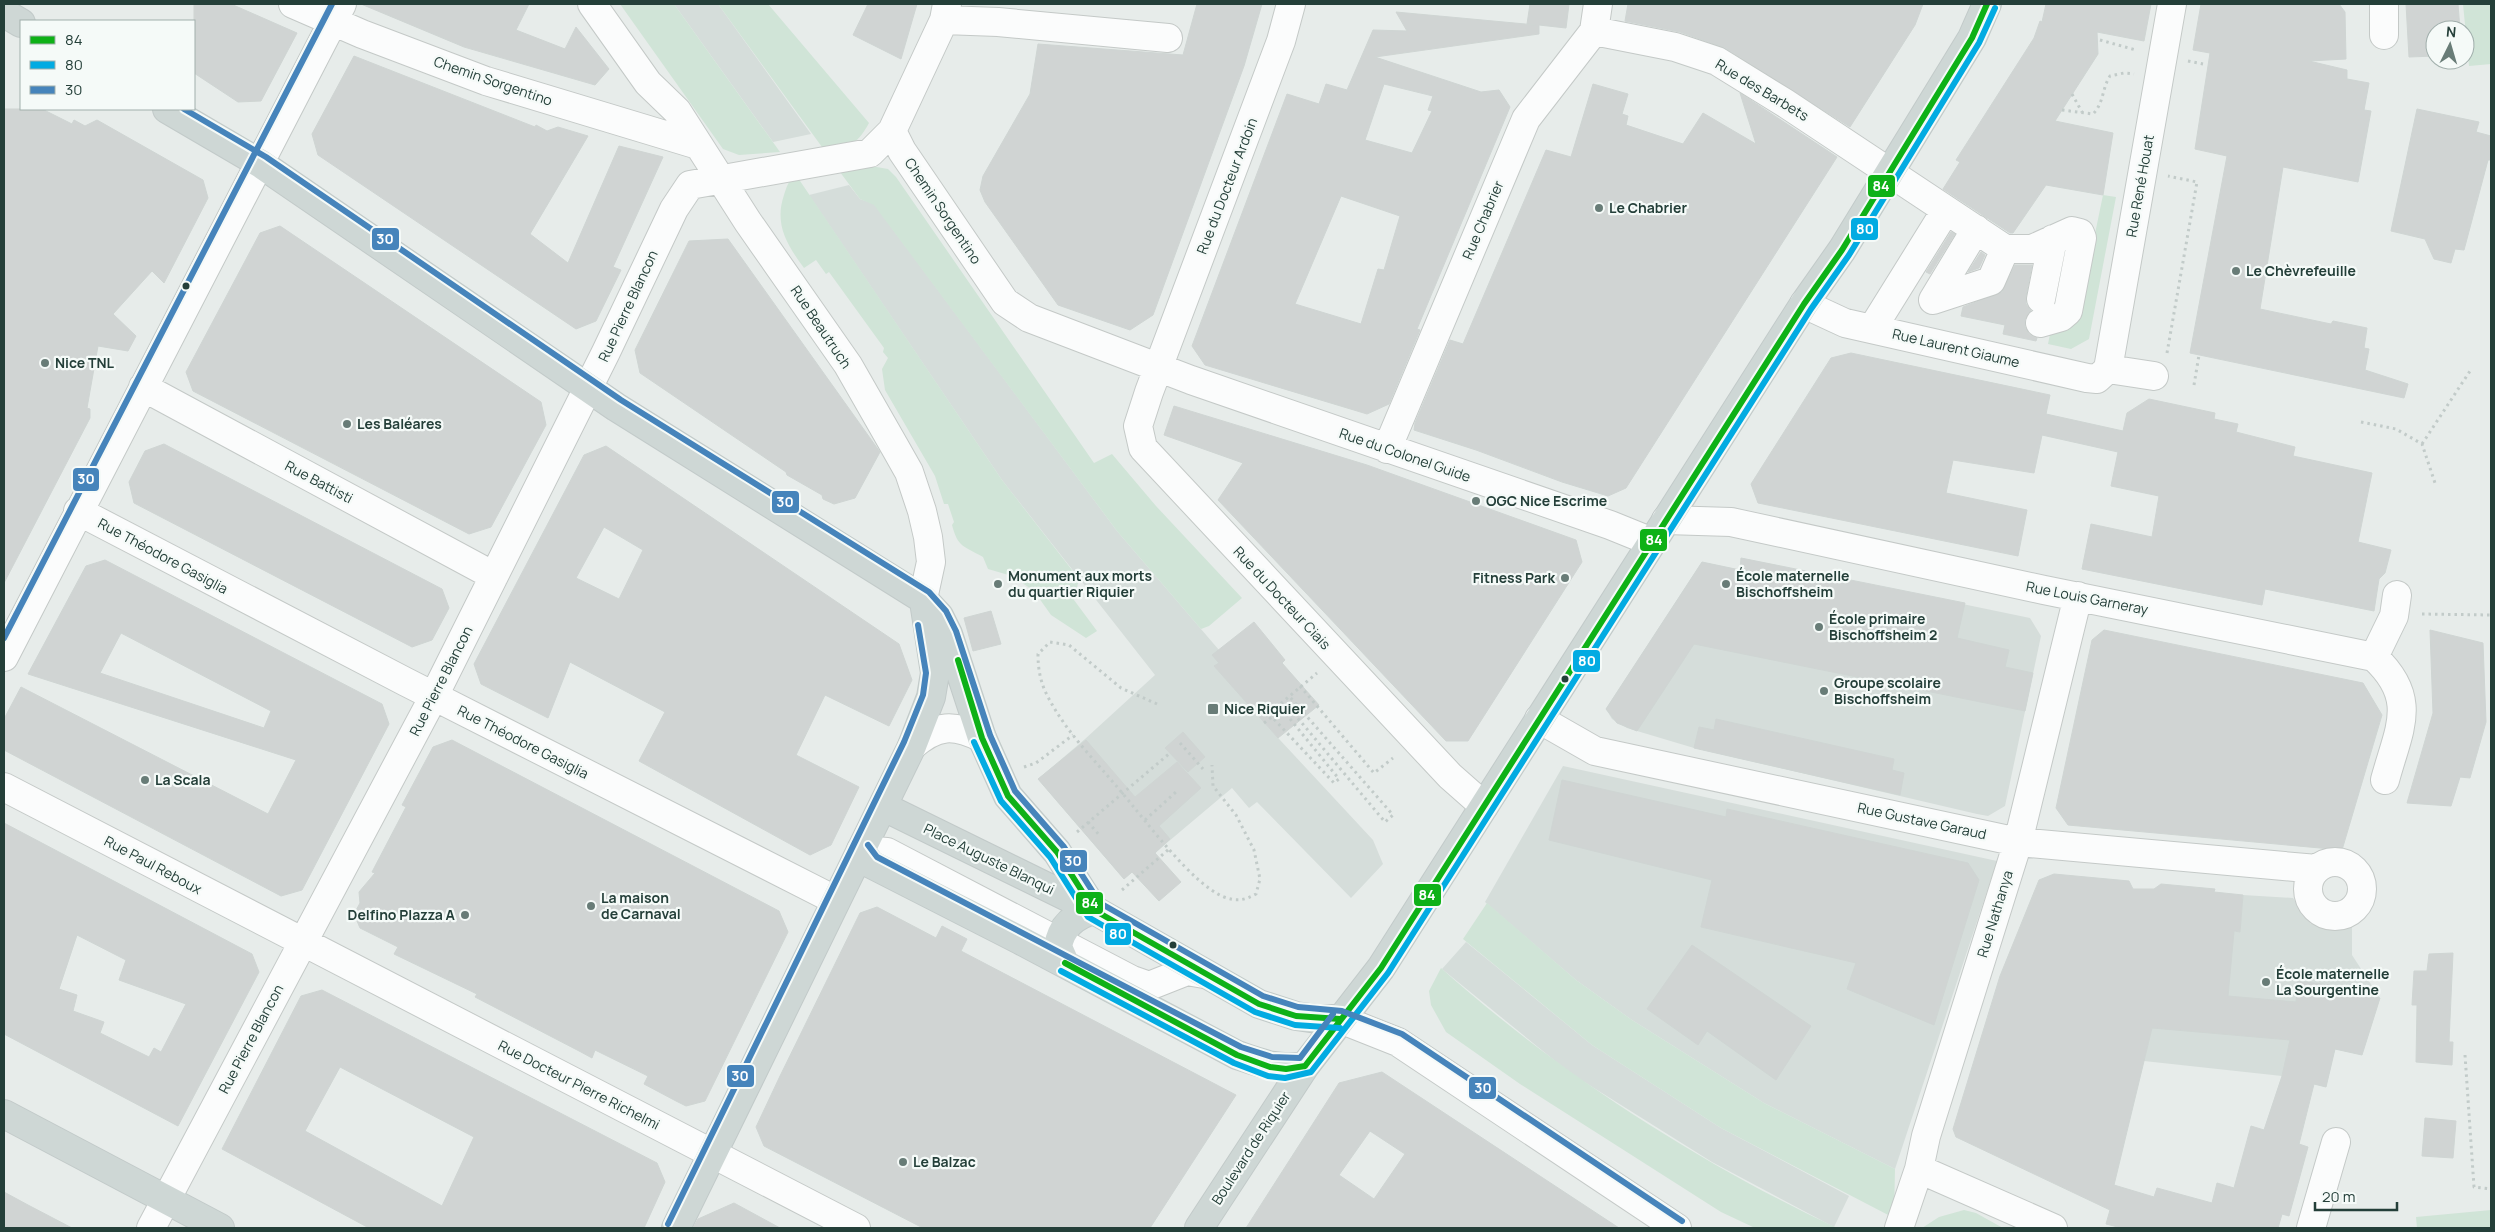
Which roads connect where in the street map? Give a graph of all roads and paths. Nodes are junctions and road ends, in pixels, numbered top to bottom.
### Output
1 (293, 4) edge
2 (592, 4) edge
3 (1291, 4) edge
4 (1598, 4) edge
5 (1987, 4) edge
6 (2172, 4) edge
7 (2384, 4) edge
8 (942, 9) edge
9 (4, 13) edge
10 (337, 13) edge
11 (20, 22) edge
12 (1594, 31) junction
13 (2384, 35) dead end
14 (1168, 38) dead end
15 (2100, 40) dead end
16 (2161, 67) junction
17 (648, 83) junction
18 (2072, 94) dead end
19 (169, 110) edge
20 (2062, 110) dead end
21 (2082, 113) junction
22 (621, 121) junction
23 (892, 131) junction
24 (698, 145) junction
25 (261, 164) junction
26 (1888, 172) junction
27 (2142, 172) junction
28 (721, 181) junction
29 (1946, 210) junction
30 (1976, 229) junction
31 (2005, 248) junction
32 (1896, 291) junction
33 (1933, 300) junction
34 (1804, 304) junction
35 (1963, 307) dead end
36 (2040, 311) dead end
37 (1872, 329) junction
38 (2199, 355) dead end
39 (1159, 367) junction
40 (2160, 368) joint
41 (2108, 369) junction
42 (2470, 370) dead end
43 (2194, 385) dead end
44 (143, 387) junction
45 (588, 388) junction
46 (2360, 422) dead end
47 (2422, 444) junction
48 (1387, 448) junction
49 (2436, 486) dead end
50 (78, 511) junction
51 (1659, 531) junction
52 (494, 576) junction
53 (2078, 596) junction
54 (923, 599) junction
55 (2396, 606) joint
56 (2491, 615) edge
57 (4, 657) edge
58 (2374, 657) junction
59 (1312, 676) dead end
60 (1300, 686) junction
61 (434, 696) junction
62 (1289, 696) junction
63 (1157, 704) dead end
64 (1266, 716) dead end
65 (1539, 719) junction
66 (1264, 723) dead end
67 (1073, 735) junction
68 (982, 738) junction
69 (1180, 744) dead end
70 (912, 746) junction
71 (1170, 753) dead end
72 (1393, 758) dead end
73 (1212, 765) dead end
74 (1023, 767) dead end
75 (1203, 769) dead end
76 (2384, 780) dead end
77 (4, 787) edge
78 (1176, 792) dead end
79 (1123, 793) junction
80 (1484, 806) junction
81 (884, 807) junction
82 (1145, 820) junction
83 (1088, 822) junction
84 (1074, 836) dead end
85 (1100, 836) dead end
86 (2018, 842) junction
87 (1169, 849) junction
88 (861, 850) junction
89 (2317, 869) junction
90 (1122, 890) dead end
91 (835, 900) junction
92 (1094, 910) junction
93 (302, 943) junction
94 (1062, 952) junction
95 (1204, 974) junction
96 (1340, 1019) junction
97 (2464, 1055) dead end
98 (1305, 1066) junction
99 (4, 1114) edge
100 (2336, 1142) dead end
101 (713, 1154) junction
102 (1919, 1169) junction
103 (2491, 1189) edge
104 (166, 1200) junction
105 (151, 1228) edge
106 (220, 1228) edge
107 (676, 1228) edge
108 (856, 1228) edge
109 (1199, 1228) edge
110 (1677, 1228) edge
111 (1899, 1228) edge
112 (2052, 1228) edge
113 (2311, 1228) edge

1 - 10 street, Chemin Sorgentino
2 - 17 street, Rue Beautruch
3 - 39 street, Rue du Docteur Ardoin
4 - 12 street, Rue Chabrier
5 - 26 main road, Boulevard de Riquier
6 - 16 street, Rue René Houat
7 - 13 street
8 - 14 street
8 - 23 street
9 - 11 main road
10 - 22 street, Chemin Sorgentino
10 - 25 street
12 - 26 street, Rue des Barbets
12 - 48 street, Rue Chabrier
15 - 16 path
16 - 21 path
16 - 27 street, Rue René Houat
17 - 22 street
17 - 24 street, Rue Beautruch
18 - 21 path
19 - 25 main road
20 - 21 path
22 - 24 street, Chemin Sorgentino
23 - 28 street
23 - 39 street, Chemin Sorgentino
24 - 28 street, Rue Beautruch
25 - 44 street
25 - 45 main road
26 - 29 street, Rue des Barbets
26 - 34 main road, Boulevard de Riquier
27 - 40 path
27 - 41 street, Rue René Houat
28 - 45 street, Rue Pierre Blancon
28 - 54 street, Rue Beautruch
29 - 30 street, Rue des Barbets
29 - 32 street
30 - 31 street, Rue des Barbets
30 - 33 street
31 - 33 street
31 - 36 street
32 - 33 street
32 - 37 street
33 - 35 street
34 - 37 street, Rue Laurent Giaume
34 - 51 main road, Boulevard de Riquier
37 - 41 street, Rue Laurent Giaume
38 - 43 path
39 - 48 street, Rue du Colonel Guide
39 - 80 street, Rue du Docteur Ciais
40 - 41 street
42 - 47 path
44 - 50 street
44 - 52 street, Rue Battisti
45 - 52 street, Rue Pierre Blancon
45 - 54 main road
46 - 47 path
47 - 49 path
48 - 51 street, Rue du Colonel Guide
50 - 57 street
50 - 61 street, Rue Théodore Gasiglia
51 - 53 street, Rue Louis Garneray
51 - 65 main road, Boulevard de Riquier
52 - 61 street, Rue Pierre Blancon
53 - 58 street, Rue Louis Garneray
53 - 86 street, Rue Nathanya
54 - 68 main road
54 - 70 main road
55 - 56 path
55 - 58 street
58 - 76 street
59 - 60 path
60 - 62 path
60 - 72 path
61 - 91 street, Rue Théodore Gasiglia
61 - 93 street, Rue Pierre Blancon
62 - 64 path
62 - 66 path
63 - 67 path
65 - 80 main road, Boulevard de Riquier
65 - 86 street, Rue Gustave Garaud
67 - 74 path
67 - 79 path
68 - 70 street
68 - 92 main road
69 - 75 path
70 - 81 main road
71 - 79 path
73 - 87 path
77 - 93 street, Rue Paul Reboux
78 - 82 path
79 - 82 path
79 - 83 path
80 - 96 main road, Boulevard de Riquier
81 - 88 main road
81 - 92 main road, Place Auguste Blanqui
82 - 87 path
83 - 84 path
83 - 85 path
86 - 89 street, Rue Gustave Garaud
86 - 102 street, Rue Nathanya
87 - 90 path
88 - 91 main road
88 - 94 main road
89 - 89 street, Rue Gustave Garaud
91 - 101 main road
92 - 94 main road
92 - 95 main road, Place Auguste Blanqui
93 - 101 street, Rue Docteur Pierre Richelmi
93 - 104 street, Rue Pierre Blancon
94 - 95 street
94 - 98 main road
95 - 96 main road, Place Auguste Blanqui
96 - 98 main road, Boulevard de Riquier
96 - 110 street
97 - 103 path
98 - 109 main road, Boulevard de Riquier
99 - 104 main road
100 - 113 street
101 - 107 main road
101 - 108 street, Rue Docteur Pierre Richelmi
102 - 111 street, Rue Nathanya
102 - 112 street
104 - 105 street, Rue Pierre Blancon
104 - 106 main road

